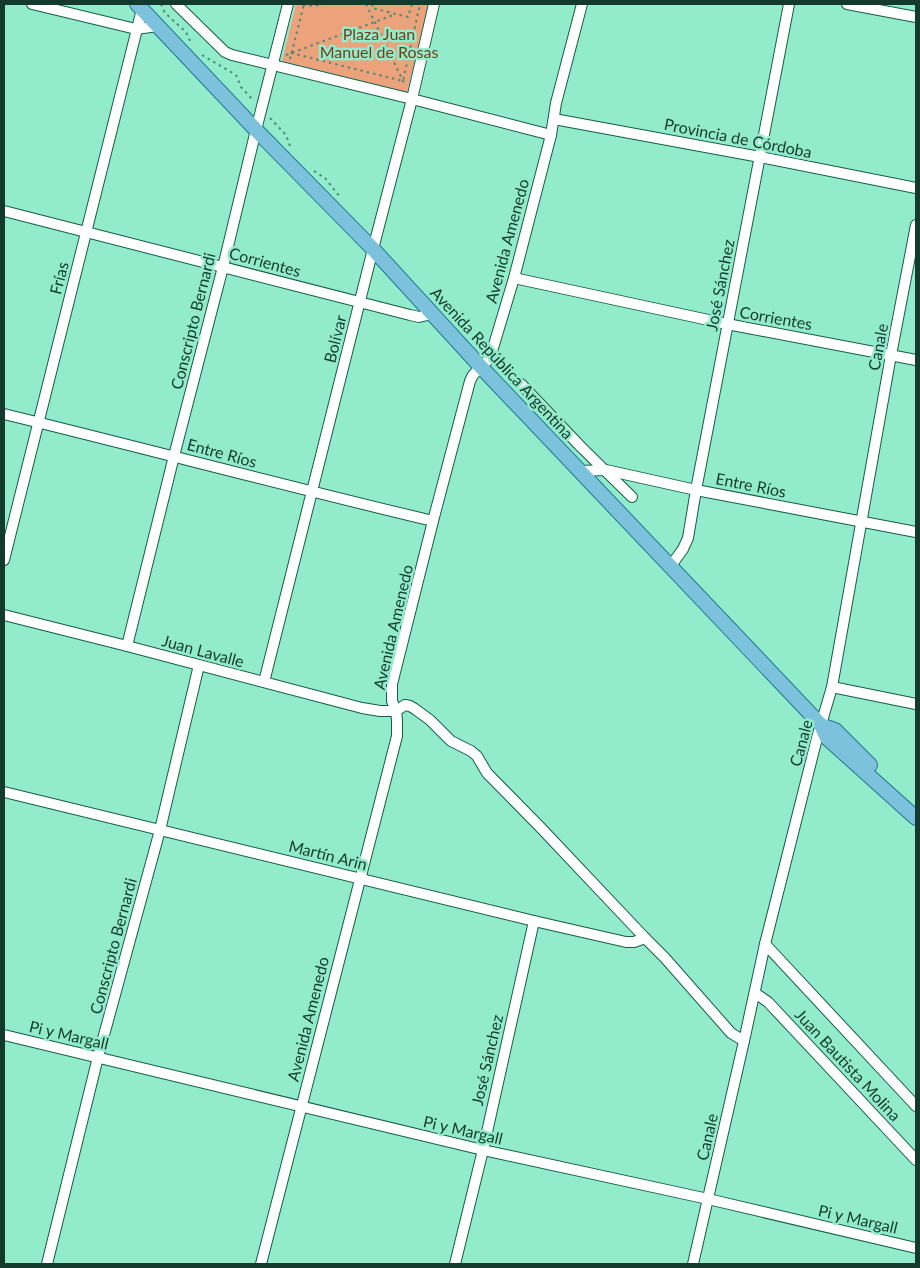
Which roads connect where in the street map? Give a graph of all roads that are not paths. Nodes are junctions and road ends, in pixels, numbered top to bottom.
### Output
1 (32, 4) edge
2 (176, 4) edge
3 (288, 4) edge
4 (434, 4) edge
5 (582, 4) edge
6 (789, 4) edge
7 (847, 4) edge
8 (141, 5) edge
9 (916, 17) edge
10 (158, 26) junction
11 (136, 29) junction
12 (273, 62) junction
13 (412, 99) junction
14 (554, 119) junction
15 (256, 130) junction
16 (551, 135) junction
17 (760, 157) junction
18 (916, 188) edge
19 (4, 211) edge
20 (916, 225) edge
21 (85, 232) junction
22 (372, 249) junction
23 (223, 267) junction
24 (514, 278) junction
25 (359, 303) junction
26 (432, 314) junction
27 (728, 324) junction
28 (892, 355) junction
29 (916, 360) edge
30 (481, 367) junction
31 (521, 384) dead end
32 (4, 414) edge
33 (38, 422) junction
34 (174, 456) junction
35 (605, 470) junction
36 (580, 471) junction
37 (696, 490) junction
38 (312, 492) junction
39 (632, 497) dead end
40 (433, 521) junction
41 (861, 521) junction
42 (916, 532) edge
43 (4, 560) edge
44 (670, 567) junction
45 (4, 614) edge
46 (127, 646) junction
47 (199, 665) junction
48 (264, 682) junction
49 (832, 687) junction
50 (916, 704) edge
51 (396, 711) junction
52 (821, 725) junction
53 (4, 792) edge
54 (916, 818) edge
55 (160, 830) junction
56 (360, 879) junction
57 (534, 921) junction
58 (645, 938) junction
59 (765, 944) junction
60 (755, 993) junction
61 (4, 1035) edge
62 (744, 1041) junction
63 (98, 1057) junction
64 (302, 1106) junction
65 (916, 1106) edge
66 (483, 1150) junction
67 (916, 1160) edge
68 (708, 1199) junction
69 (916, 1248) edge
70 (48, 1264) edge
71 (261, 1264) edge
72 (455, 1264) edge
73 (693, 1264) edge

1 - 11 street
2 - 12 street
3 - 12 street, Conscripto Bernardi
4 - 13 street, Bolívar
5 - 14 street, Avenida Amenedo
6 - 17 street, José Sánchez
7 - 9 street
8 - 10 main road, Avenida República Argentina
8 - 11 street, Frías
10 - 11 street
10 - 15 main road, Avenida República Argentina
11 - 21 street, Frías
12 - 13 street
12 - 15 street, Conscripto Bernardi
13 - 16 street
13 - 22 street, Bolívar
14 - 16 street, Avenida Amenedo
14 - 17 street, Provincia de Córdoba
15 - 22 main road, Avenida República Argentina
15 - 23 street, Conscripto Bernardi
16 - 24 street, Avenida Amenedo
17 - 18 street, Provincia de Córdoba
17 - 27 street, José Sánchez
19 - 21 street, Corrientes
20 - 28 street, Canale
21 - 23 street, Corrientes
21 - 33 street, Frías
22 - 25 street, Bolívar
22 - 26 main road, Avenida República Argentina
23 - 25 street, Corrientes
23 - 34 street, Conscripto Bernardi
24 - 27 street, Corrientes
24 - 30 street, Avenida Amenedo
25 - 26 street, Corrientes
25 - 38 street, Bolívar
26 - 30 main road, Avenida República Argentina
27 - 28 street, Corrientes
27 - 37 street, José Sánchez
28 - 29 street, Corrientes
28 - 41 street, Canale
30 - 36 main road, Avenida República Argentina
30 - 40 street, Avenida Amenedo
31 - 35 street
32 - 33 street, Entre Ríos
33 - 34 street, Entre Ríos
33 - 43 street, Frías
34 - 38 street, Entre Ríos
34 - 46 street, Conscripto Bernardi
35 - 36 street, Entre Ríos
35 - 37 street, Entre Ríos
35 - 39 street
36 - 44 main road, Avenida República Argentina
37 - 41 street, Entre Ríos
37 - 44 street, José Sánchez
38 - 40 street, Entre Ríos
38 - 48 street, Bolívar
40 - 51 street, Avenida Amenedo
41 - 42 street, Entre Ríos
41 - 49 street, Canale
44 - 52 main road, Avenida República Argentina
45 - 46 street, Juan Lavalle
46 - 47 street, Juan Lavalle
47 - 48 street, Juan Lavalle
47 - 55 street, Conscripto Bernardi
48 - 51 street, Juan Lavalle
49 - 50 street
49 - 52 street, Canale
51 - 56 street, Avenida Amenedo
51 - 58 street, Juan Lavalle
52 - 54 main road, Avenida República Argentina
52 - 59 street, Canale
53 - 55 street, Martín Arin
55 - 56 street, Martín Arin
55 - 63 street, Conscripto Bernardi
56 - 57 street, Martín Arin
56 - 64 street, Avenida Amenedo
57 - 58 street, Martín Arin
57 - 66 street, José Sánchez
58 - 62 street
59 - 60 street, Canale
59 - 65 street, Juan Bautista Molina
60 - 62 street, Canale
60 - 67 street, Juan Bautista Molina
61 - 63 street, Pi y Margall
62 - 68 street, Canale
63 - 64 street, Pi y Margall
63 - 70 street, Conscripto Bernardi
64 - 66 street, Pi y Margall
64 - 71 street, Avenida Amenedo
66 - 68 street, Pi y Margall
66 - 72 street, José Sánchez
68 - 69 street, Pi y Margall
68 - 73 street, Canale

